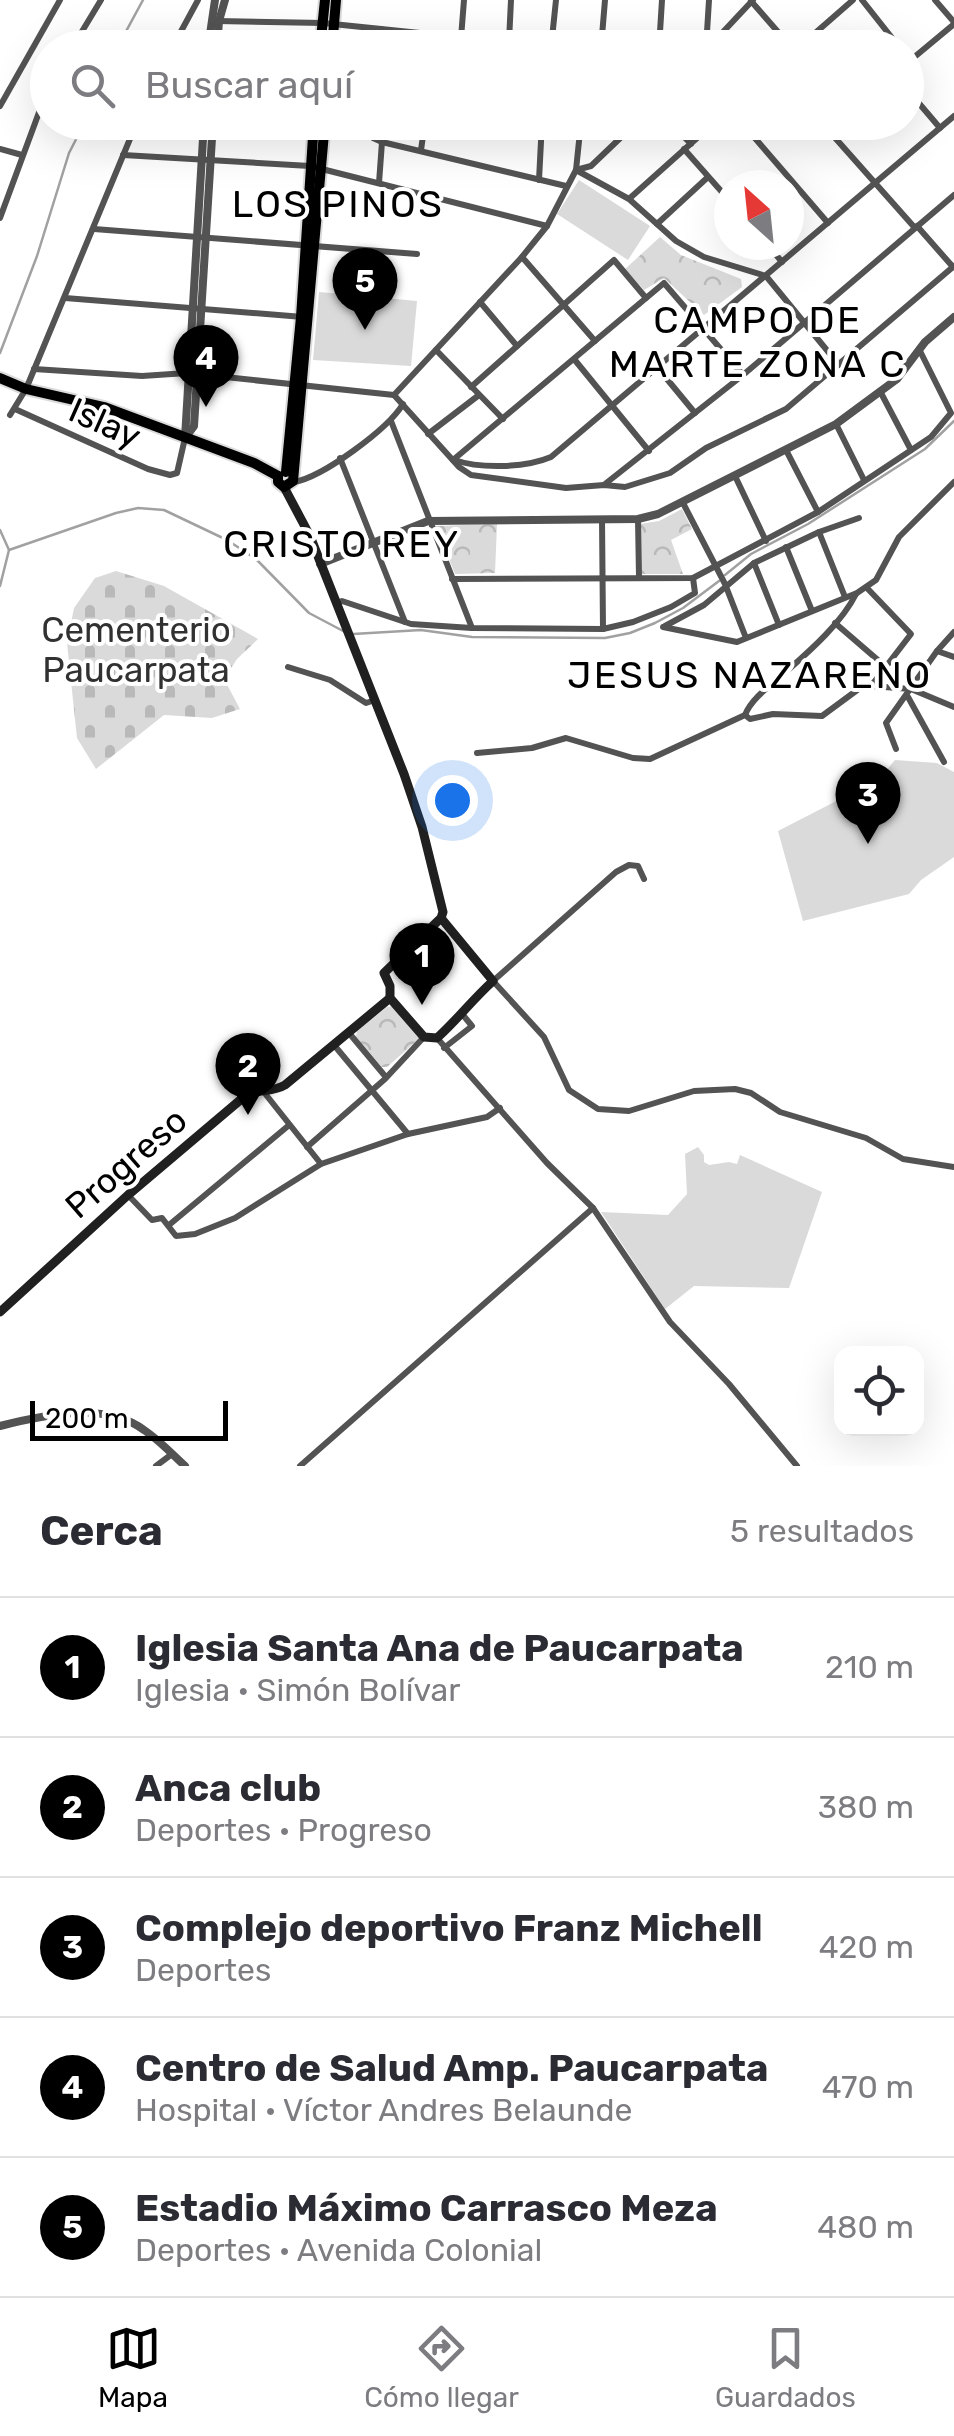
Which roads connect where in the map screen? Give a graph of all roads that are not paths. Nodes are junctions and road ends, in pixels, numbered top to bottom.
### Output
1 (60, 0) edge
2 (102, 0) edge
3 (198, 0) edge
4 (215, 0) edge
5 (225, 0) edge
6 (325, 0) edge
7 (336, 0) edge
8 (464, 0) edge
9 (511, 0) edge
10 (556, 0) edge
11 (605, 0) edge
12 (662, 0) edge
13 (709, 0) edge
14 (853, 0) edge
15 (862, 0) edge
16 (934, 0) edge
17 (752, 1) edge
18 (215, 21) junction
19 (328, 23) junction
20 (954, 23) edge
21 (43, 30) edge
22 (83, 30) edge
23 (182, 30) edge
24 (213, 30) edge
25 (216, 30) edge
26 (326, 30) edge
27 (329, 30) edge
28 (381, 30) edge
29 (462, 30) edge
30 (509, 30) edge
31 (553, 30) edge
32 (603, 30) edge
33 (660, 30) edge
34 (708, 30) edge
35 (724, 30) edge
36 (779, 30) edge
37 (818, 30) edge
38 (886, 30) edge
39 (924, 47) edge
40 (30, 53) edge
41 (0, 106) edge
42 (924, 109) edge
43 (954, 116) edge
44 (940, 128) junction
45 (30, 134) edge
46 (130, 140) edge
47 (205, 140) edge
48 (210, 140) edge
49 (314, 140) edge
50 (321, 140) edge
51 (378, 140) edge
52 (422, 140) edge
53 (541, 140) edge
54 (578, 140) edge
55 (619, 140) edge
56 (682, 140) edge
57 (695, 140) edge
58 (756, 140) edge
59 (837, 140) edge
60 (382, 142) junction
61 (688, 147) junction
62 (0, 149) edge
63 (421, 150) junction
64 (22, 155) junction
65 (123, 155) junction
66 (206, 159) junction
67 (315, 167) junction
68 (576, 170) junction
69 (708, 177) junction
70 (539, 180) junction
71 (379, 183) junction
72 (876, 183) junction
73 (714, 184) edge
74 (566, 186) junction
75 (954, 195) edge
76 (629, 198) junction
77 (0, 218) edge
78 (657, 224) junction
79 (828, 224) junction
80 (546, 226) junction
81 (916, 227) junction
82 (94, 229) junction
83 (201, 239) junction
84 (310, 245) junction
85 (417, 254) dead end
86 (522, 257) junction
87 (782, 262) joint
88 (954, 266) edge
89 (766, 276) junction
90 (65, 298) junction
91 (646, 298) junction
92 (480, 302) junction
93 (563, 306) junction
94 (197, 308) junction
95 (954, 317) edge
96 (305, 318) junction
97 (802, 323) junction
98 (704, 328) junction
99 (596, 341) junction
100 (516, 346) junction
101 (919, 349) junction
102 (436, 350) junction
103 (574, 359) junction
104 (838, 365) junction
105 (657, 367) junction
106 (34, 369) junction
107 (192, 374) junction
108 (743, 375) junction
109 (1, 379) edge
110 (298, 385) junction
111 (472, 387) junction
112 (26, 390) junction
113 (881, 393) junction
114 (394, 395) junction
115 (479, 395) junction
116 (403, 404) junction
117 (612, 405) junction
118 (696, 414) junction
119 (503, 419) junction
120 (390, 421) junction
121 (836, 424) junction
122 (428, 434) junction
123 (185, 438) junction
124 (786, 450) junction
125 (911, 450) junction
126 (649, 451) junction
127 (340, 458) junction
128 (453, 460) junction
129 (735, 476) junction
130 (287, 480) junction
131 (864, 480) junction
132 (954, 482) edge
133 (604, 485) junction
134 (682, 503) junction
135 (818, 512) junction
136 (602, 518) junction
137 (858, 518) dead end
138 (638, 519) junction
139 (428, 521) junction
140 (819, 532) junction
141 (766, 540) junction
142 (376, 542) junction
143 (786, 547) junction
144 (320, 564) junction
145 (754, 564) junction
146 (717, 569) junction
147 (601, 578) junction
148 (638, 578) junction
149 (693, 578) junction
150 (452, 580) junction
151 (725, 586) junction
152 (867, 588) junction
153 (857, 593) junction
154 (844, 597) junction
155 (334, 604) junction
156 (812, 611) junction
157 (406, 622) junction
158 (835, 623) junction
159 (779, 625) junction
160 (472, 628) junction
161 (603, 629) junction
162 (954, 632) edge
163 (746, 638) junction
164 (937, 651) junction
165 (954, 657) edge
166 (288, 667) dead end
167 (886, 667) junction
168 (871, 686) junction
169 (910, 693) junction
170 (375, 700) junction
171 (954, 706) edge
172 (745, 715) junction
173 (896, 749) dead end
174 (476, 752) dead end
175 (944, 762) dead end
176 (644, 879) dead end
177 (441, 918) junction
178 (494, 981) junction
179 (390, 998) junction
180 (463, 1015) junction
181 (348, 1033) junction
182 (424, 1038) junction
183 (437, 1038) junction
184 (334, 1045) junction
185 (444, 1048) junction
186 (385, 1076) junction
187 (372, 1090) junction
188 (263, 1091) junction
189 (500, 1108) junction
190 (288, 1126) junction
191 (408, 1134) junction
192 (307, 1147) junction
193 (321, 1164) junction
194 (954, 1167) edge
195 (128, 1195) junction
196 (594, 1208) junction
197 (170, 1226) junction
198 (0, 1312) edge
199 (0, 1426) edge
200 (172, 1454) junction
201 (156, 1466) edge
202 (185, 1466) edge
203 (300, 1466) edge
204 (798, 1466) edge

1 - 21 street
2 - 22 street
3 - 23 street
4 - 18 street
5 - 18 street
6 - 19 main road
7 - 19 main road
8 - 29 street
9 - 30 street
10 - 31 street
11 - 32 street
12 - 33 street
13 - 34 street
14 - 37 street
15 - 38 street
16 - 20 street
17 - 35 street
17 - 36 street
18 - 19 street
18 - 24 street
18 - 25 street
19 - 26 main road
19 - 27 main road
19 - 28 street
20 - 39 street
40 - 41 street
42 - 44 street
43 - 44 street
44 - 72 street
45 - 64 street
46 - 65 street
47 - 66 street
48 - 66 street
49 - 67 main road
50 - 67 main road
51 - 60 street
52 - 63 street
53 - 70 street
54 - 68 street
55 - 68 street
56 - 61 street
57 - 61 street
58 - 79 street
59 - 72 street
60 - 63 street
60 - 71 street
61 - 69 street
61 - 76 street
62 - 64 street
63 - 70 street
64 - 77 street
65 - 66 street
65 - 82 street
66 - 67 street
66 - 83 street
67 - 71 street
67 - 84 main road
68 - 74 street
68 - 76 street
69 - 73 street
69 - 78 street
70 - 74 street
71 - 80 street
72 - 79 street
72 - 81 street
74 - 80 street
75 - 81 street
76 - 78 street
78 - 89 street
79 - 87 street
80 - 86 street
81 - 88 street
81 - 97 street
82 - 83 street
82 - 90 street
83 - 84 street
83 - 94 street
84 - 85 street
84 - 96 main road
86 - 92 street
86 - 93 street
87 - 89 street
88 - 104 street
89 - 97 street
89 - 98 street
90 - 94 street
90 - 106 street
91 - 93 street
91 - 98 street
91 - 99 street
92 - 100 street
92 - 102 street
93 - 99 street
93 - 100 street
94 - 96 street
94 - 107 street
95 - 101 street
96 - 110 main road
97 - 104 street
97 - 108 street
98 - 105 street
98 - 108 street
99 - 103 street
100 - 111 street
101 - 113 street
101 - 125 street
102 - 111 street
102 - 114 street
103 - 117 street
103 - 119 street
104 - 133 street
105 - 117 street
105 - 118 street
106 - 107 street
106 - 112 street
107 - 110 street
107 - 123 street
108 - 118 street
109 - 112 main road
110 - 114 street
110 - 130 main road
111 - 115 street
112 - 123 main road
112 - 123 street, Islay
113 - 121 street
113 - 125 street
114 - 116 street
115 - 119 street
115 - 122 street
116 - 120 street
116 - 122 street
117 - 126 street
117 - 128 street
118 - 126 street
119 - 128 street
120 - 127 street
120 - 139 street
121 - 124 street
121 - 131 street
122 - 128 street
123 - 130 main road
124 - 129 street
124 - 135 street
125 - 131 street
126 - 133 street
127 - 130 street
127 - 142 street
128 - 133 street
129 - 134 street
129 - 141 street
130 - 144 main road
131 - 135 street
132 - 152 street
134 - 138 street
134 - 146 street
135 - 141 street
136 - 138 street
136 - 139 street
136 - 147 street
137 - 140 street
138 - 148 street
139 - 142 street
139 - 150 street
140 - 143 street
140 - 154 street
141 - 146 street
142 - 144 street
142 - 157 street
143 - 145 street
143 - 156 street
144 - 155 main road
145 - 151 street
145 - 159 street
146 - 149 street
146 - 151 street
147 - 148 street
147 - 150 street
147 - 161 street
148 - 149 street
149 - 161 street
150 - 160 street
151 - 163 street
151 - 163 street
152 - 153 street
152 - 167 street
153 - 154 street
153 - 158 street
154 - 156 street
155 - 157 street
155 - 170 main road
156 - 159 street
157 - 160 street
158 - 167 street
158 - 172 street
159 - 163 street
160 - 161 street
162 - 164 street
164 - 165 street
164 - 169 street
166 - 170 street
167 - 168 street
168 - 169 street
168 - 172 street
169 - 171 street
169 - 173 street
169 - 175 street
170 - 177 main road
172 - 174 street
176 - 178 street
177 - 178 main road
177 - 179 main road
178 - 180 main road
178 - 194 street
179 - 181 main road, Progreso
179 - 182 main road
180 - 183 main road
180 - 185 street
181 - 184 main road, Progreso
181 - 186 street
182 - 183 main road
182 - 186 street
183 - 185 street
184 - 187 street
184 - 188 main road, Progreso
185 - 189 street
186 - 187 street
187 - 191 street
187 - 192 street
188 - 190 street
188 - 195 main road, Progreso
189 - 191 street
189 - 196 street
190 - 192 street
190 - 197 street
191 - 193 street
192 - 193 street
193 - 197 street
195 - 197 street
195 - 198 main road, Progreso
196 - 203 street
196 - 204 street
199 - 200 street
200 - 201 street
200 - 202 street

